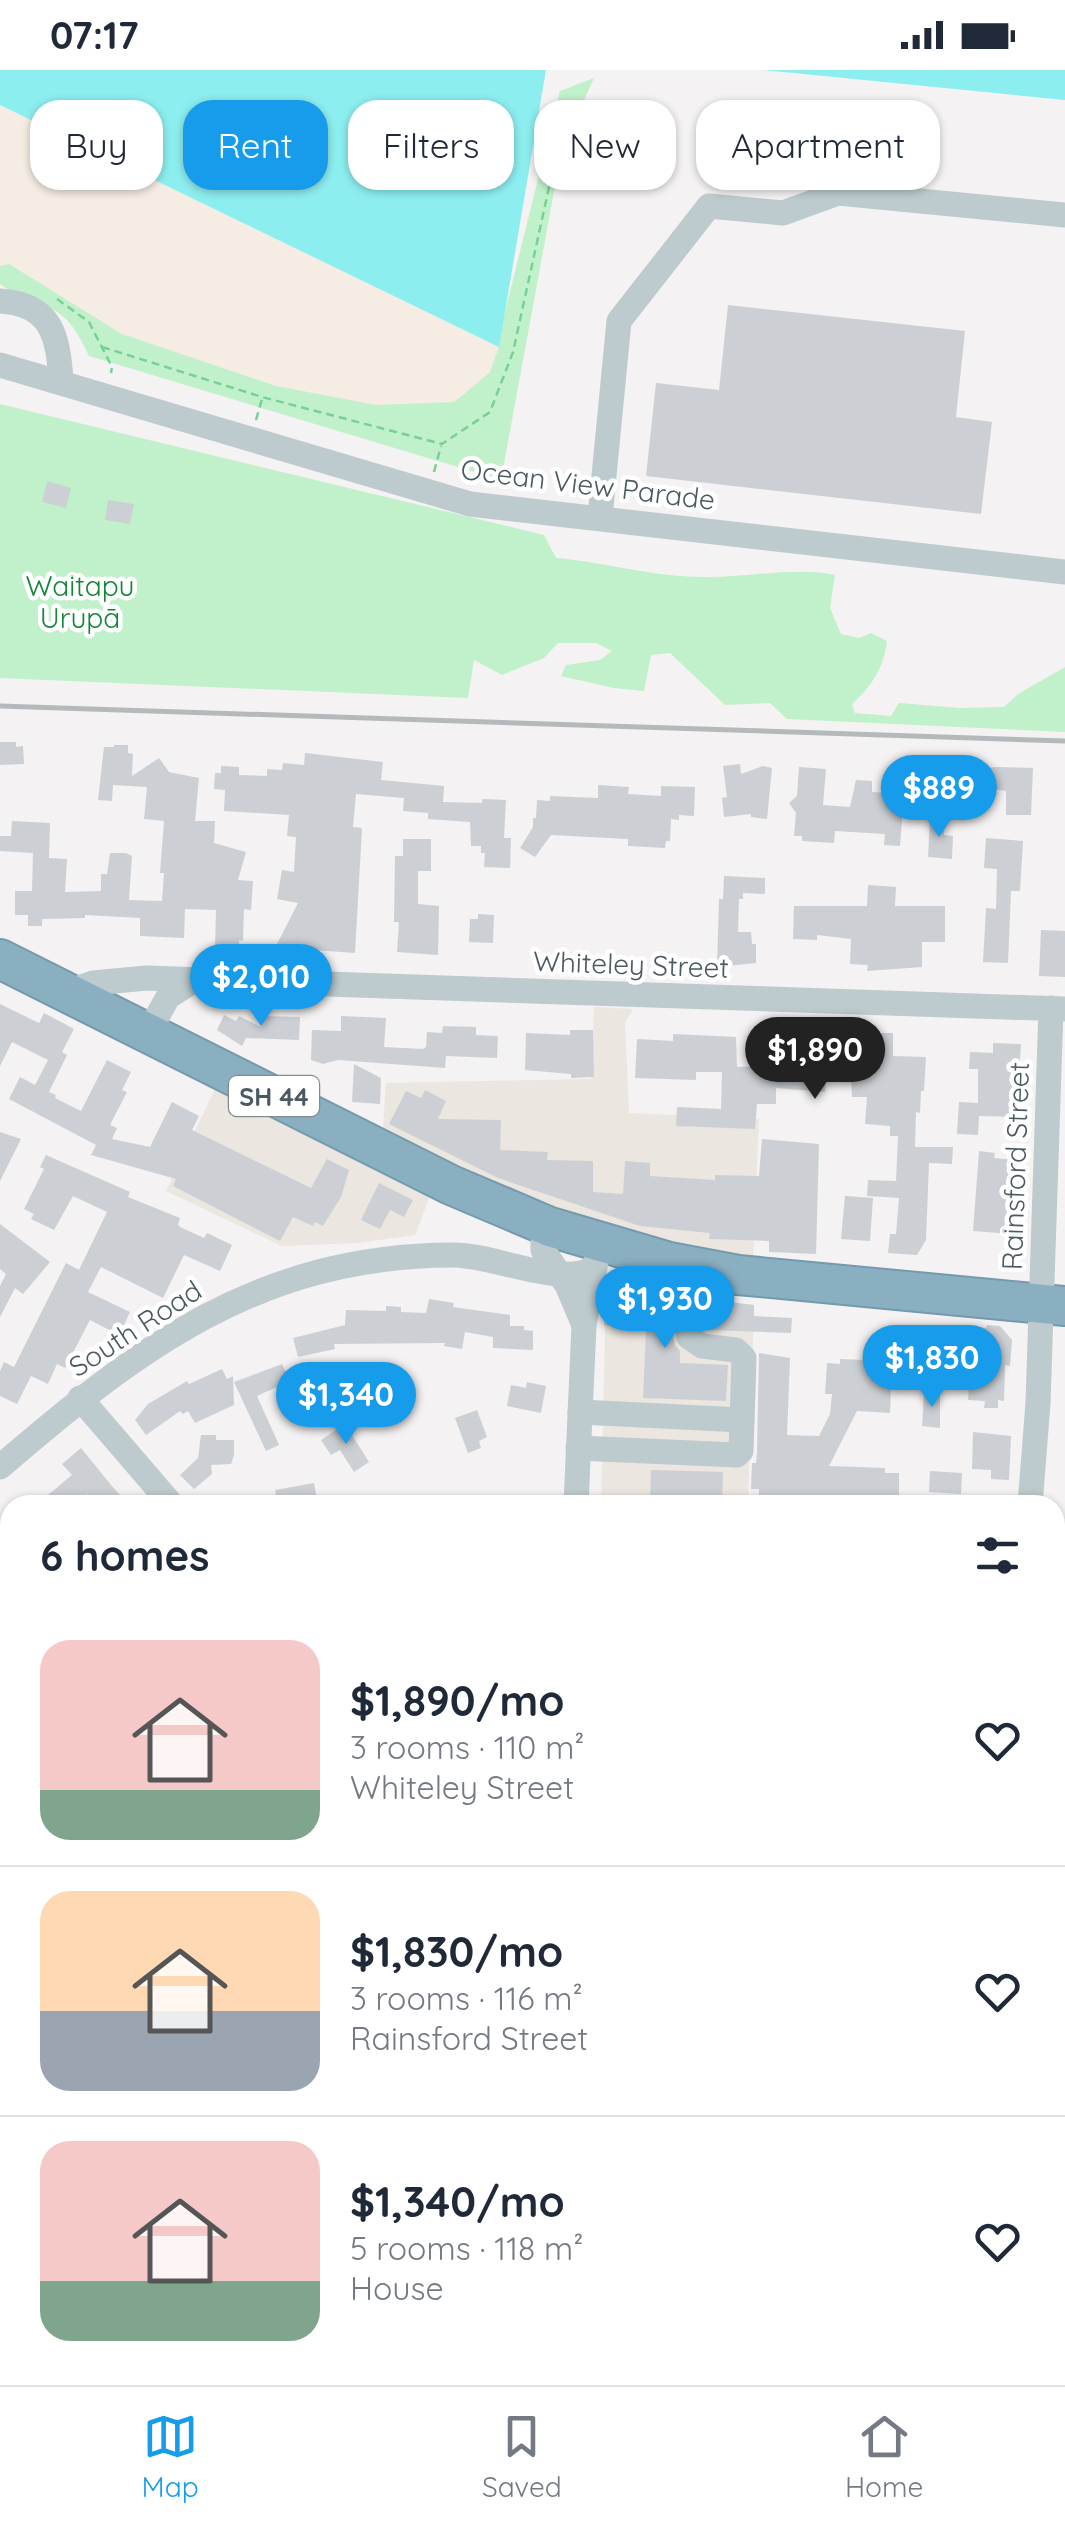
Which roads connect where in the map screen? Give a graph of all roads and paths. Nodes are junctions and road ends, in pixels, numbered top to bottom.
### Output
1 (548, 190) edge
2 (1065, 215) edge
3 (0, 301) edge
4 (102, 347) dead end
5 (0, 364) edge
6 (60, 381) junction
7 (442, 444) junction
8 (428, 492) junction
9 (600, 518) junction
10 (1065, 572) edge
11 (0, 958) edge
12 (195, 980) junction
13 (67, 992) junction
14 (1058, 1009) edge
15 (148, 1033) junction
16 (546, 1235) junction
17 (598, 1255) junction
18 (498, 1260) junction
19 (690, 1266) junction
20 (560, 1275) junction
21 (1053, 1305) edge
22 (584, 1325) junction
23 (80, 1398) junction
24 (580, 1412) junction
25 (742, 1420) junction
26 (578, 1448) junction
27 (0, 1467) edge
28 (163, 1495) edge
29 (576, 1495) edge
30 (1031, 1495) edge

1 - 7 path
2 - 9 street
3 - 6 street
4 - 7 path
5 - 6 street, Ocean View Parade
6 - 8 street, Ocean View Parade
7 - 8 path
8 - 9 street, Ocean View Parade
9 - 10 street, Ocean View Parade
11 - 13 highway, SH 44
12 - 13 street, Whiteley Street
12 - 14 street, Whiteley Street
12 - 15 street
13 - 15 highway, SH 44
14 - 21 street, Rainsford Street
15 - 16 highway, SH 44
16 - 17 highway, SH 44
16 - 18 street, South Road
16 - 20 street
17 - 19 highway, SH 44
17 - 20 street, South Road
17 - 22 street
18 - 20 street, South Road
18 - 23 street, South Road
19 - 21 highway, SH 44
19 - 25 street
20 - 22 street
21 - 30 street, Rainsford Street
22 - 24 street
23 - 27 street, South Road
23 - 28 street
24 - 25 street
24 - 26 street
25 - 26 street
26 - 29 street

